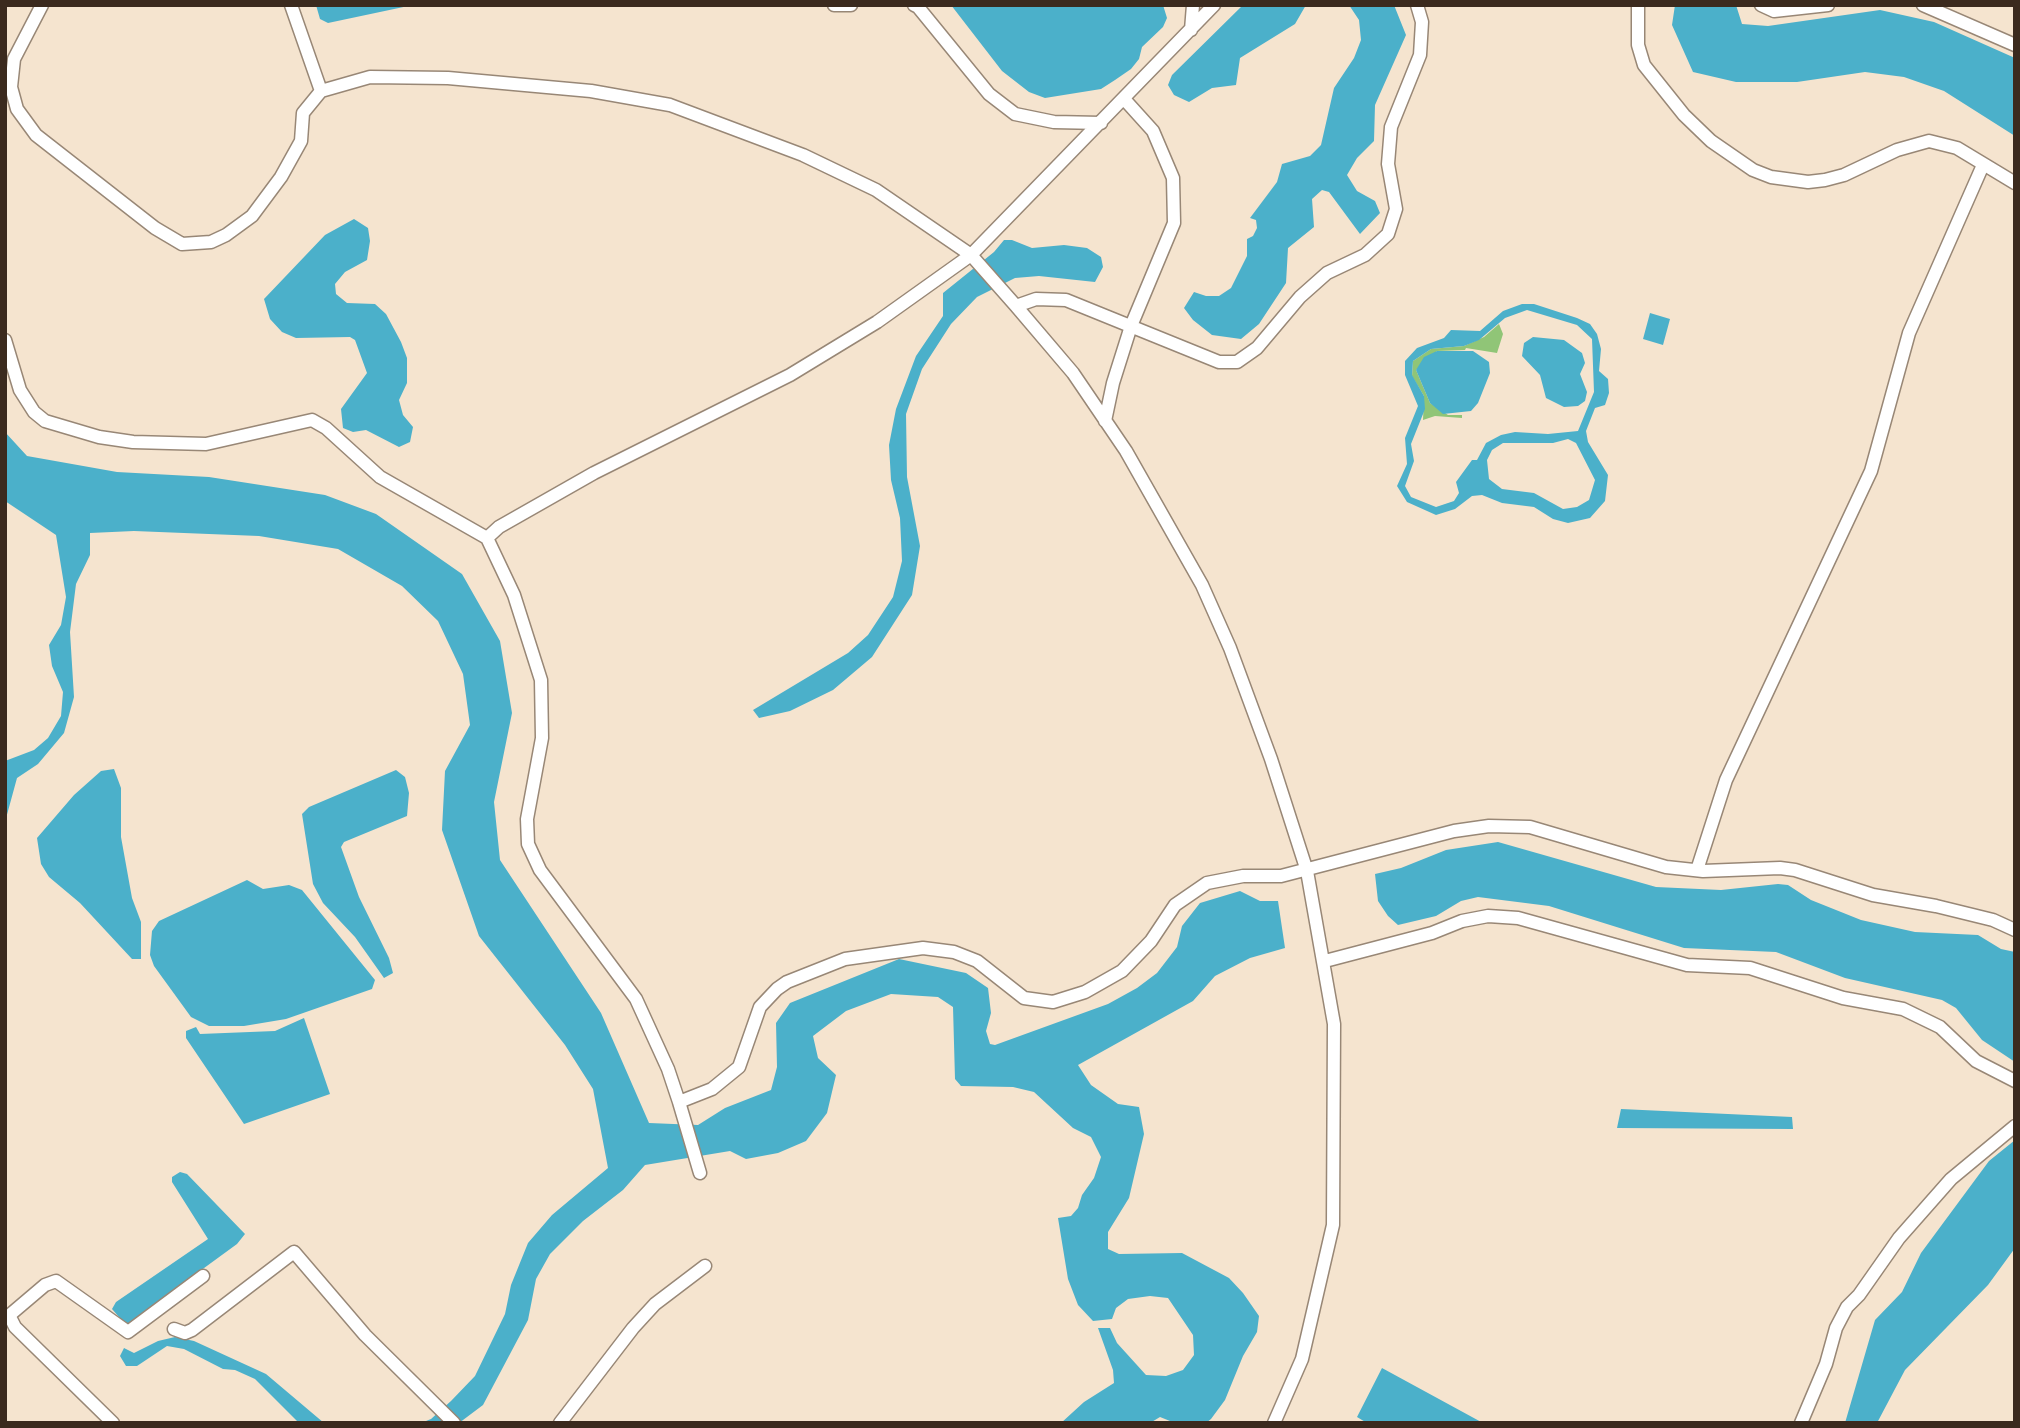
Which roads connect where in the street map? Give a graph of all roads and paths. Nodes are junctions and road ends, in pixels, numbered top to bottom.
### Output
1 (42, 5) edge
2 (291, 5) edge
3 (834, 5) edge
4 (851, 5) edge
5 (914, 5) edge
6 (1193, 5) edge
7 (1214, 5) edge
8 (1417, 5) edge
9 (1638, 5) edge
10 (1761, 5) edge
11 (1828, 5) edge
12 (1923, 5) edge
13 (1191, 30) junction
14 (2015, 45) edge
15 (321, 91) junction
16 (1125, 100) junction
17 (1101, 123) junction
18 (1983, 165) junction
19 (2015, 183) edge
20 (971, 255) junction
21 (1016, 306) junction
22 (1131, 326) junction
23 (5, 340) edge
24 (1105, 421) junction
25 (487, 538) junction
26 (1697, 870) junction
27 (1307, 871) junction
28 (2015, 930) edge
29 (1325, 961) junction
30 (2015, 1082) edge
31 (679, 1102) junction
32 (2015, 1126) edge
33 (698, 1167) dead end
34 (705, 1266) dead end
35 (203, 1276) dead end
36 (174, 1329) dead end
37 (113, 1423) edge
38 (454, 1423) edge
39 (560, 1423) edge
40 (1274, 1423) edge
41 (1801, 1423) edge

1 - 15 street
2 - 15 street
3 - 4 street
5 - 17 street
6 - 13 street
7 - 13 street
8 - 22 street
9 - 18 street
10 - 11 street
12 - 14 street
13 - 16 street
15 - 20 street
16 - 17 street
16 - 22 street
17 - 20 street
18 - 19 street
18 - 26 street
20 - 21 street
20 - 25 street
21 - 22 street
21 - 24 street
22 - 24 street
23 - 25 street
24 - 27 street
25 - 31 street
26 - 27 street
26 - 28 street
27 - 29 street
27 - 31 street
29 - 30 street
29 - 40 street
31 - 33 street
32 - 41 street
34 - 39 street
35 - 37 street
36 - 38 street

